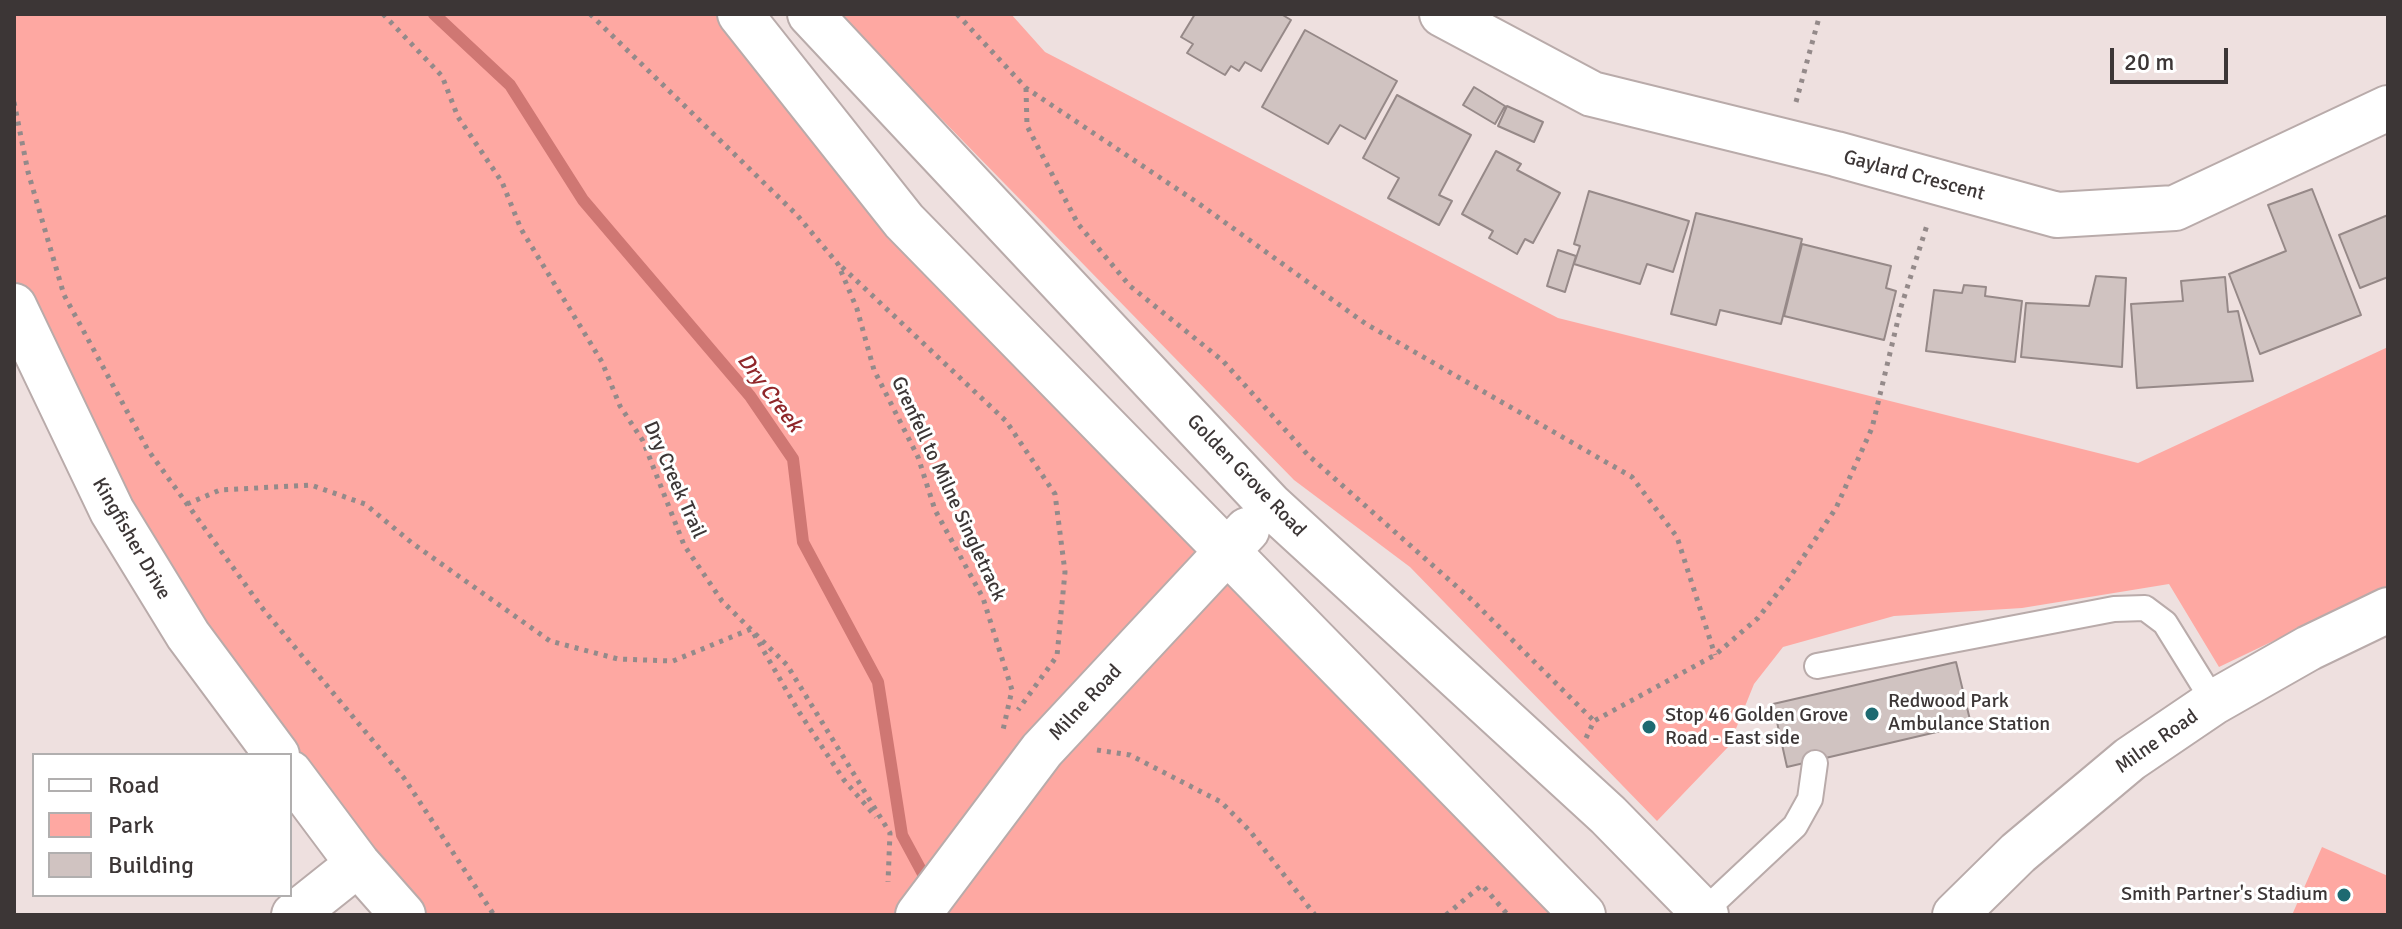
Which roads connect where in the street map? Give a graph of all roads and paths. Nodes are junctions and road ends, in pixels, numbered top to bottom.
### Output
1 (383, 14) edge
2 (590, 14) edge
3 (740, 14) edge
4 (810, 14) edge
5 (957, 14) edge
6 (1442, 14) edge
7 (1820, 14) edge
8 (1026, 88) junction
9 (14, 102) edge
10 (2388, 108) edge
11 (1785, 141) junction
12 (1940, 183) junction
13 (838, 264) junction
14 (14, 306) edge
15 (187, 504) junction
16 (1270, 505) junction
17 (1228, 549) junction
18 (2388, 610) edge
19 (751, 629) junction
20 (1715, 655) junction
21 (1817, 666) dead end
22 (2214, 702) junction
23 (1594, 721) junction
24 (1003, 730) junction
25 (1051, 740) junction
26 (996, 743) dead end
27 (276, 753) edge
28 (1815, 763) dead end
29 (292, 776) edge
30 (1567, 778) junction
31 (890, 833) junction
32 (358, 864) junction
33 (901, 903) edge
34 (1703, 914) edge
35 (294, 915) edge
36 (403, 915) edge
37 (494, 915) edge
38 (1315, 915) edge
39 (1446, 915) edge
40 (1508, 915) edge
41 (1583, 915) edge
42 (1955, 915) edge

1 - 19 path, Dry Creek Trail
2 - 13 path, Grenfell to Milne Singletrack
3 - 17 main road
4 - 16 main road, Golden Grove Road
5 - 8 path
6 - 11 main road, Gaylard Crescent
7 - 11 path
8 - 20 path
8 - 23 path
9 - 15 path
10 - 12 main road, Gaylard Crescent
11 - 12 main road, Gaylard Crescent
12 - 20 path
13 - 24 path, Grenfell to Milne Singletrack
13 - 24 path, Grenfell to Milne Singletrack
14 - 27 main road, Kingfisher Drive
15 - 19 path
15 - 37 path
16 - 17 main road, Milne Road
16 - 30 main road, Golden Grove Road
17 - 25 main road, Milne Road
17 - 41 main road
18 - 22 main road, Milne Road
19 - 31 path
19 - 31 path, Dry Creek Trail
20 - 23 path
21 - 22 lane
22 - 42 main road, Milne Road
23 - 30 path
24 - 26 path, Grenfell to Milne Singletrack
25 - 33 main road, Milne Road
25 - 38 path
28 - 34 lane
29 - 32 main road
30 - 34 main road, Golden Grove Road
31 - 33 path
32 - 35 main road
32 - 36 main road
39 - 40 path

